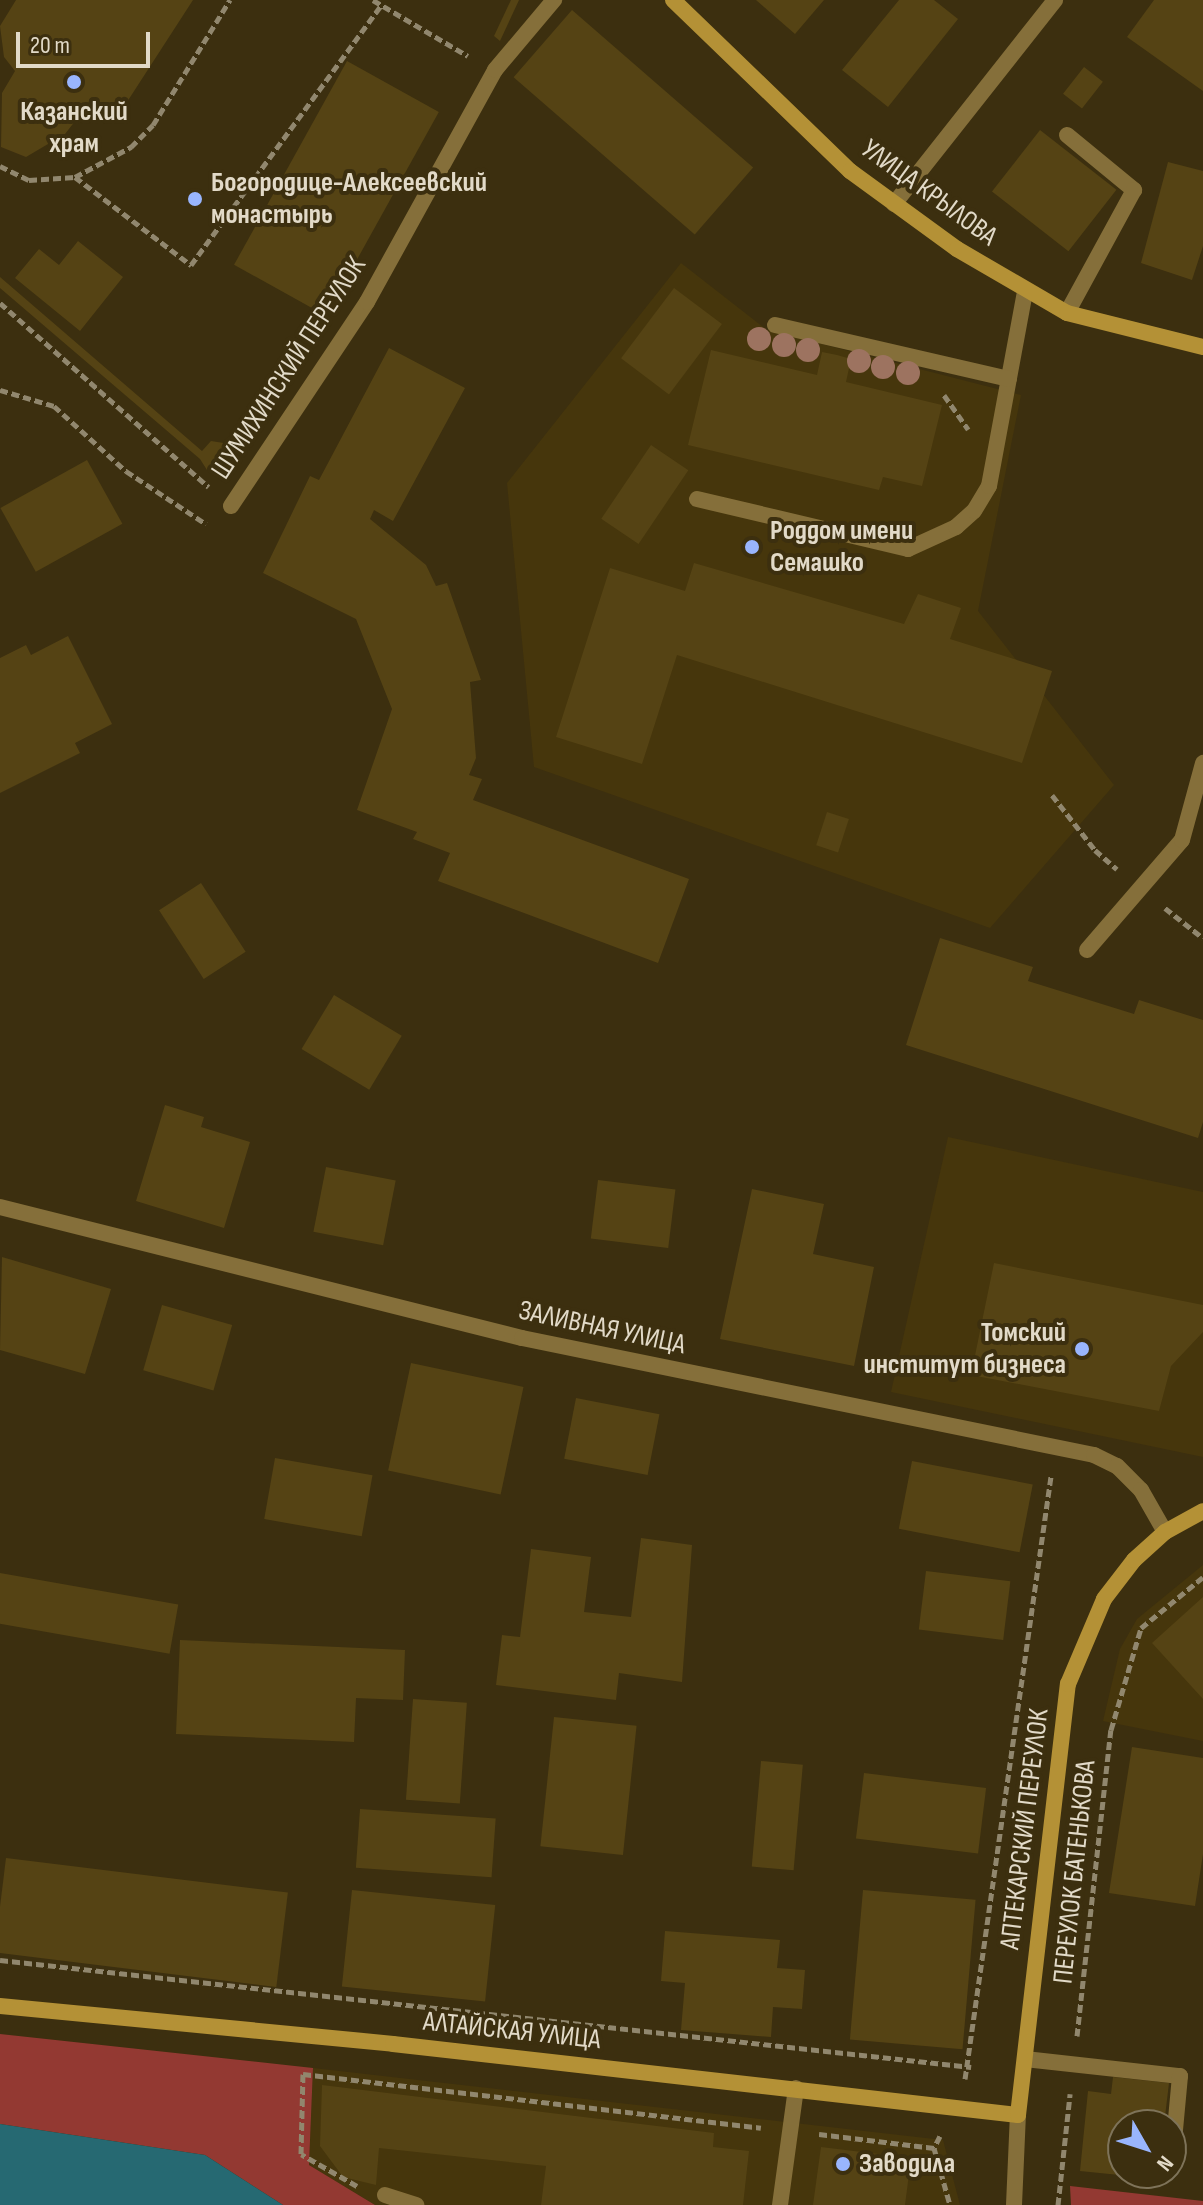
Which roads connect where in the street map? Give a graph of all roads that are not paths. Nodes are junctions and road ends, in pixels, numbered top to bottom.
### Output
1 (554, 0) edge
2 (673, 0) edge
3 (1055, 0) edge
4 (1067, 135) dead end
5 (894, 204) junction
6 (1025, 291) junction
7 (1067, 313) junction
8 (775, 325) dead end
9 (1203, 347) edge
10 (1009, 379) junction
11 (697, 499) dead end
12 (231, 506) road end
13 (1203, 763) edge
14 (1087, 950) dead end
15 (0, 1207) edge
16 (1203, 1511) edge
17 (1165, 1532) junction
18 (0, 2006) edge
19 (1025, 2059) junction
20 (796, 2088) junction
21 (1177, 2109) edge
22 (1018, 2115) junction
23 (385, 2195) road end
24 (416, 2205) edge
25 (780, 2205) edge
26 (1014, 2205) edge

1 - 12 street, ШУМИХИНСКИЙ ПЕРЕУЛОК
2 - 5 main road, УЛИЦА КРЫЛОВА
3 - 5 street
4 - 7 street
5 - 6 main road, УЛИЦА КРЫЛОВА
6 - 7 main road, УЛИЦА КРЫЛОВА
6 - 10 street
7 - 9 main road, УЛИЦА КРЫЛОВА
8 - 10 street
10 - 11 street
13 - 14 street
15 - 17 street, ЗАЛИВНАЯ УЛИЦА
16 - 17 main road, АПТЕКАРСКИЙ ПЕРЕУЛОК
17 - 19 main road, АПТЕКАРСКИЙ ПЕРЕУЛОК
18 - 20 main road, АЛТАЙСКАЯ УЛИЦА
19 - 21 street
19 - 22 main road, АПТЕКАРСКИЙ ПЕРЕУЛОК
20 - 22 main road, АЛТАЙСКАЯ УЛИЦА
20 - 25 street
22 - 26 street, АПТЕКАРСКИЙ ПЕРЕУЛОК
23 - 24 street

